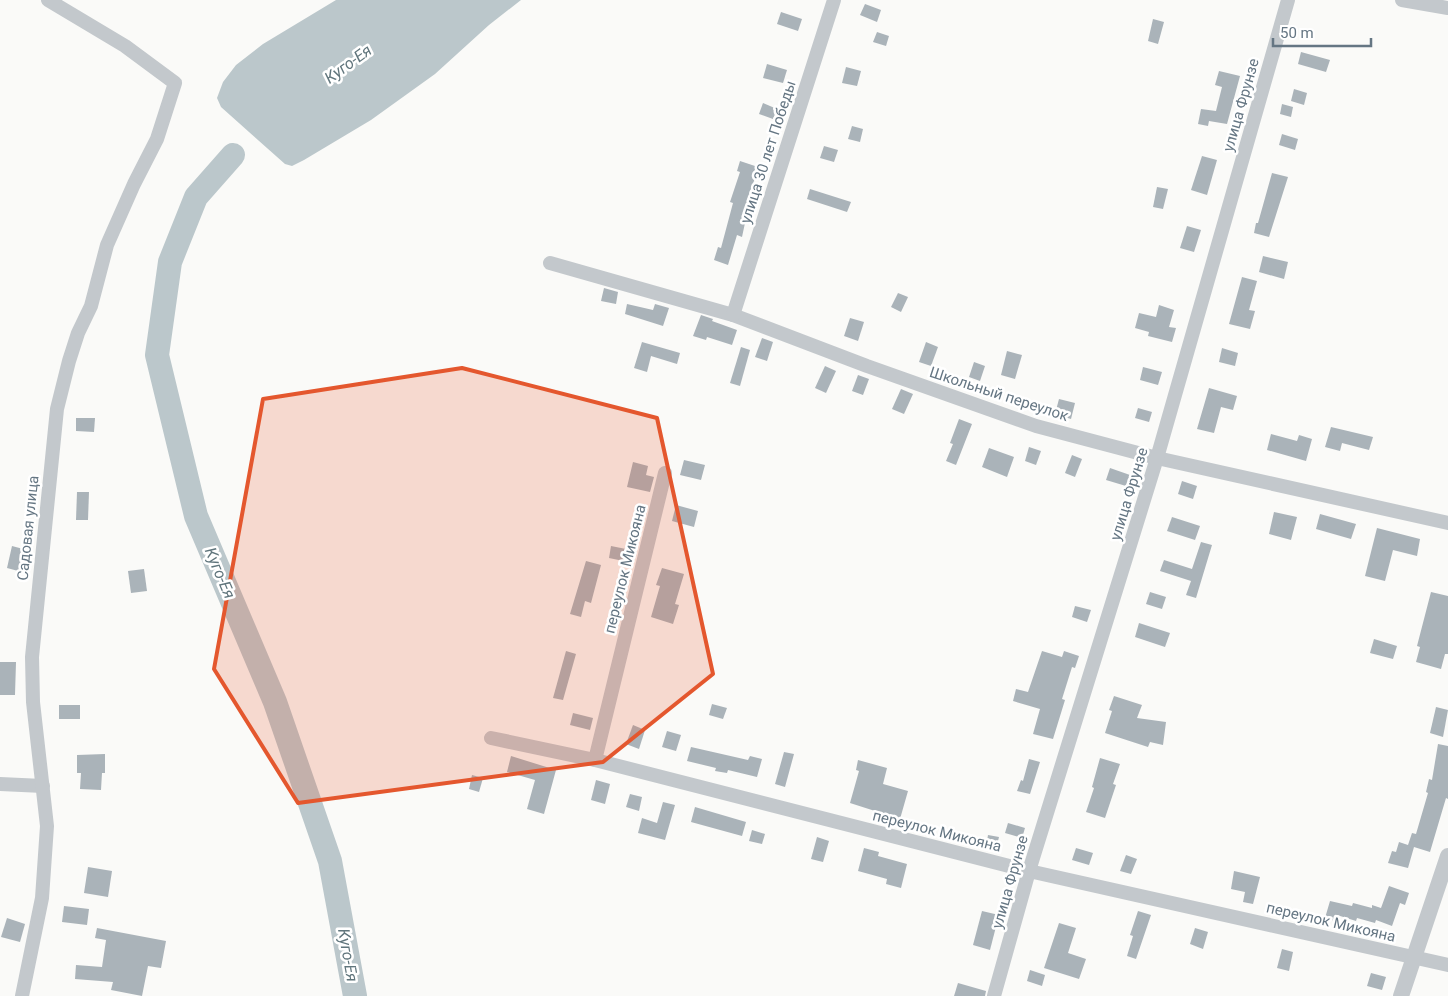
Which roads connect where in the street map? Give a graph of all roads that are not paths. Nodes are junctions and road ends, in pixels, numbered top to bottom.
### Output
1 (48, 0) edge
2 (834, 0) edge
3 (1288, 0) edge
4 (1402, 0) edge
5 (1448, 8) edge
6 (550, 263) dead end
7 (733, 315) junction
8 (1157, 458) junction
9 (665, 473) dead end
10 (1448, 523) edge
11 (491, 738) dead end
12 (595, 760) junction
13 (0, 784) edge
14 (43, 786) junction
15 (1448, 856) edge
16 (1029, 871) junction
17 (1414, 958) junction
18 (1448, 965) edge
19 (22, 996) edge
20 (994, 996) edge
21 (1402, 996) edge

1 - 14 street, Садовая улица
2 - 7 street, улица 30 лет Победы
3 - 8 street, улица Фрунзе
4 - 5 street
6 - 7 street, Школьный переулок
7 - 8 street, Школьный переулок
8 - 10 street, Школьный переулок
8 - 16 street, улица Фрунзе
9 - 12 street, переулок Микояна
11 - 12 street, переулок Микояна
12 - 16 street, переулок Микояна
13 - 14 street
14 - 19 street, Садовая улица
15 - 17 street
16 - 17 street, переулок Микояна
16 - 20 street, улица Фрунзе
17 - 18 street, переулок Микояна
17 - 21 street

